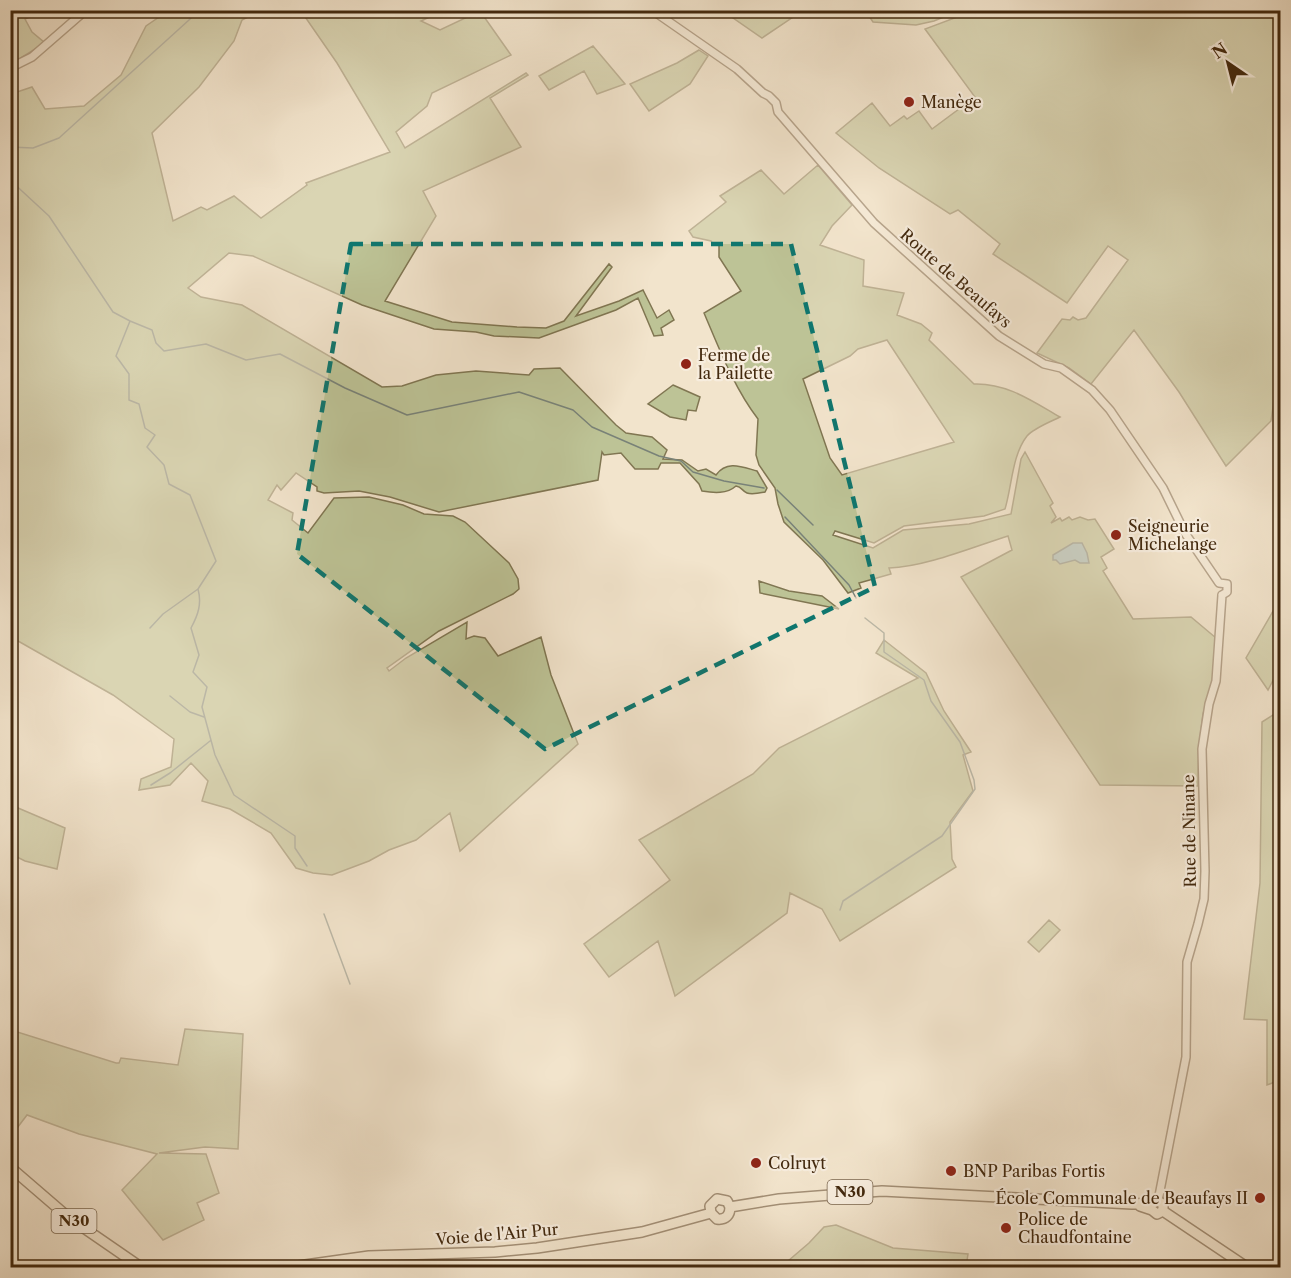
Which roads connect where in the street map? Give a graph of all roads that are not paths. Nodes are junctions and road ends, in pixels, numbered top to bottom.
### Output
1 (86, 10) edge
2 (652, 10) edge
3 (10, 68) edge
4 (1222, 595) joint
5 (10, 1167) edge
6 (1154, 1205) junction
7 (730, 1207) junction
8 (711, 1213) junction
9 (142, 1268) edge
10 (284, 1268) edge
11 (1248, 1268) edge

1 - 3 street
2 - 4 street, Route de Beaufays
4 - 6 street, Rue de Ninane
5 - 9 main road, N30
6 - 7 main road, N30
6 - 11 main road, N30
7 - 8 main road
7 - 8 main road
8 - 10 main road, Voie de l'Air Pur

